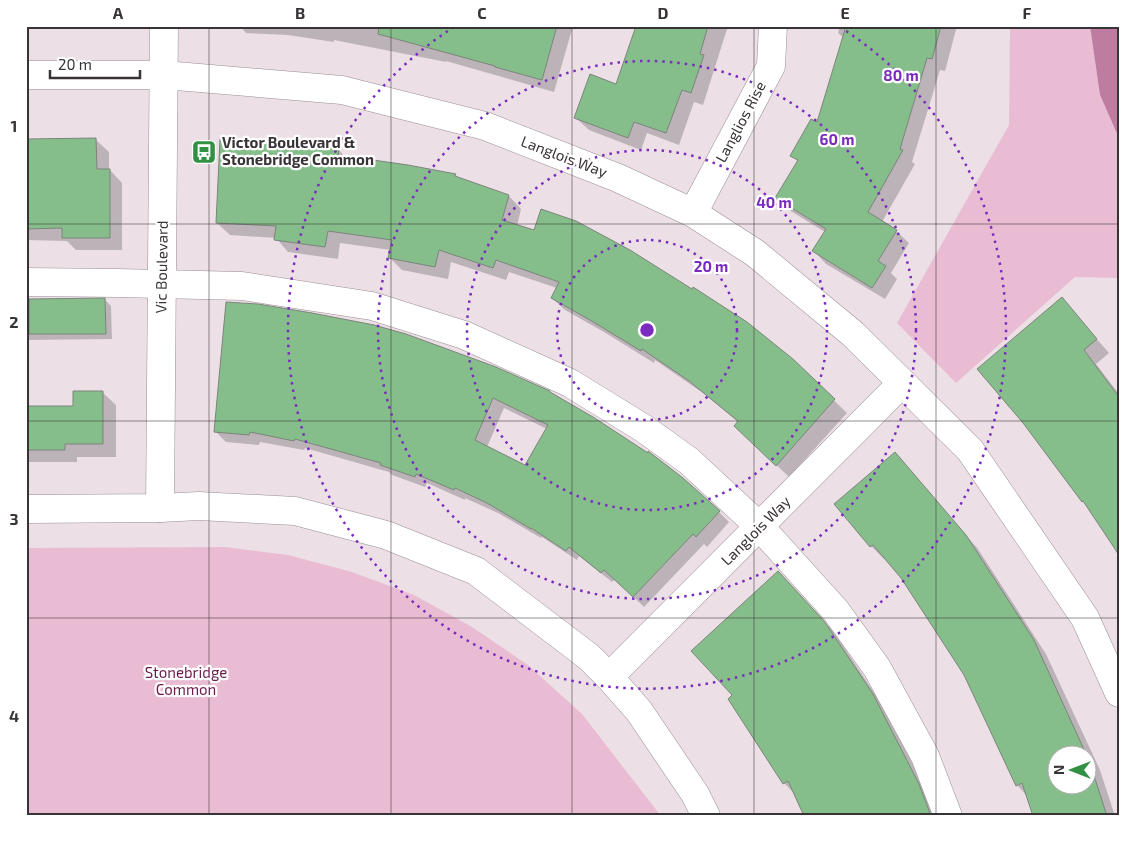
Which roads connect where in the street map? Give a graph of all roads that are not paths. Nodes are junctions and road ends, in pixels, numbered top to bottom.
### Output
1 (164, 26) edge
2 (773, 26) edge
3 (26, 75) edge
4 (164, 75) junction
5 (693, 213) junction
6 (26, 282) edge
7 (161, 284) junction
8 (902, 384) junction
9 (160, 508) junction
10 (26, 509) edge
11 (760, 527) junction
12 (610, 677) junction
13 (1119, 693) edge
14 (706, 816) edge
15 (948, 816) edge

1 - 4 street, Vic Boulevard
2 - 5 street, Langlios Rise
3 - 4 street, Langlois Way
4 - 5 street, Langlois Way
4 - 7 street, Vic Boulevard
5 - 8 street, Langlois Way
6 - 7 street
7 - 9 street, Vic Boulevard
7 - 11 street
8 - 11 street, Langlois Way
8 - 13 street, Langlois Way
9 - 10 street
9 - 12 street
11 - 12 street, Langlois Way
11 - 15 street
12 - 14 street

